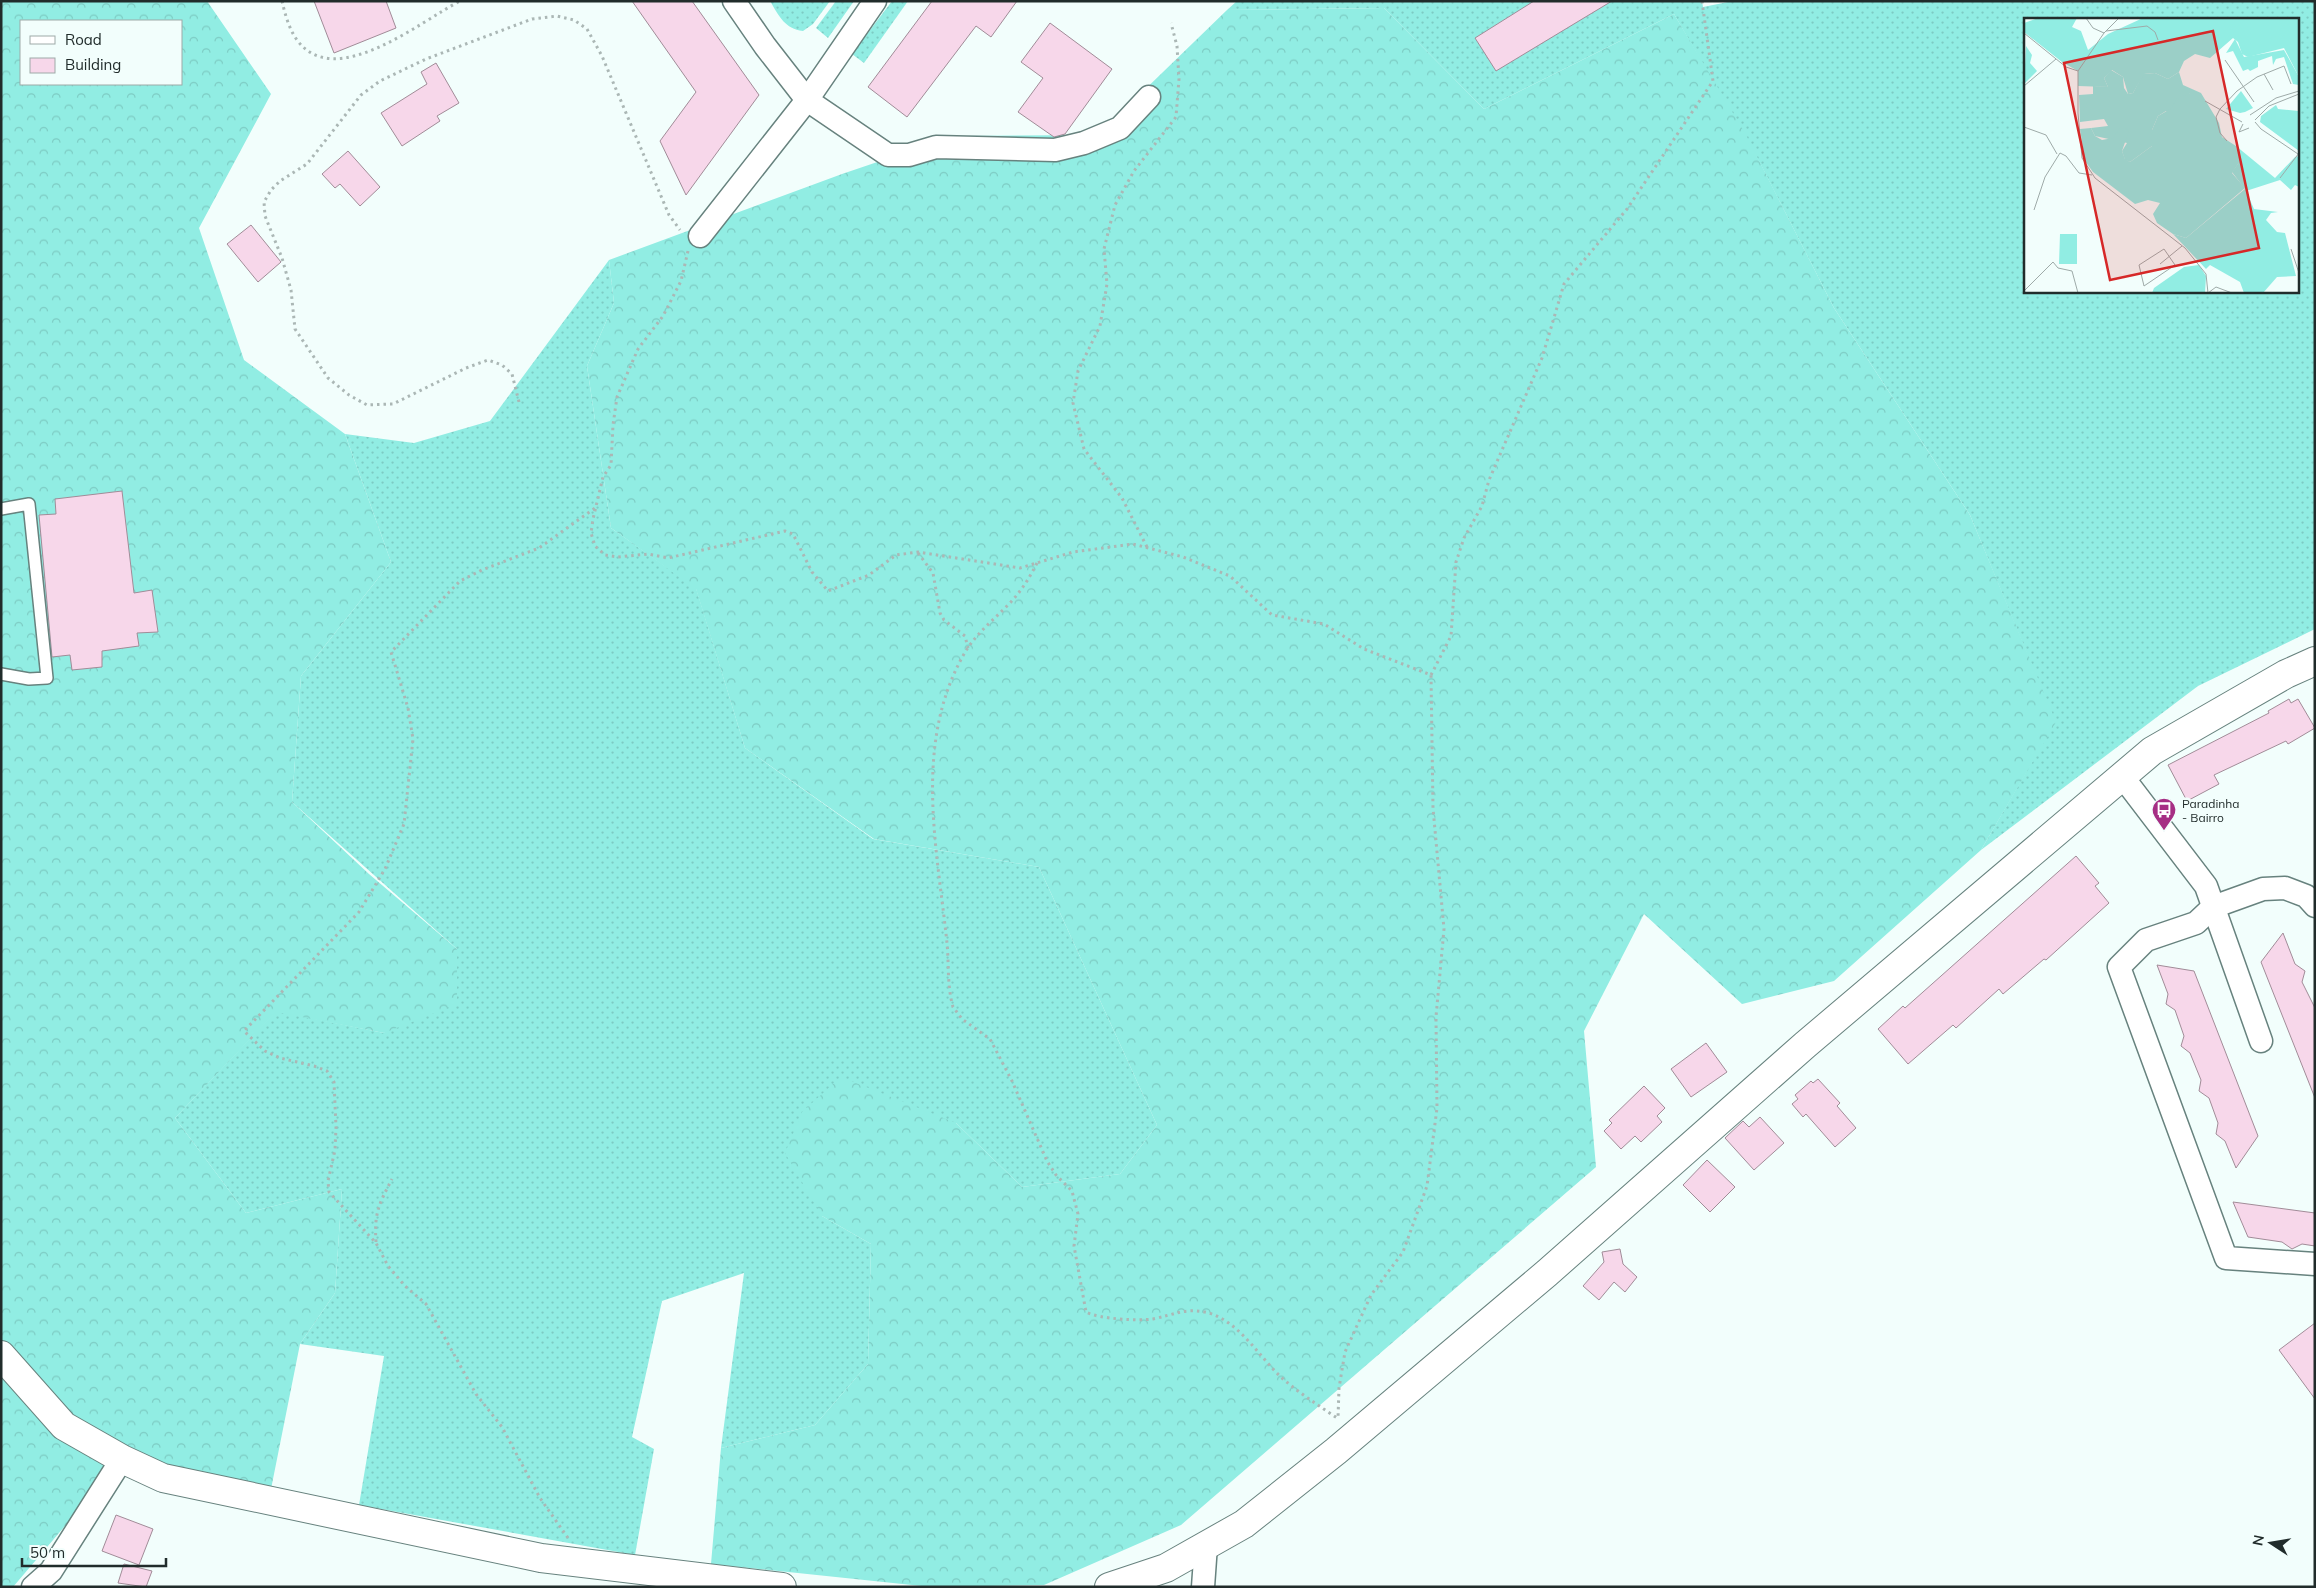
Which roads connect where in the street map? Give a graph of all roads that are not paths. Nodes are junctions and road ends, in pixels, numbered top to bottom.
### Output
1 (734, 1) edge
2 (875, 1) edge
3 (1149, 97) dead end
4 (807, 100) junction
5 (694, 237) road end
6 (1, 509) edge
7 (2315, 660) edge
8 (1, 674) edge
9 (2122, 776) junction
10 (2315, 906) edge
11 (2213, 907) junction
12 (2261, 1041) dead end
13 (2315, 1264) edge
14 (1, 1355) edge
15 (122, 1459) junction
16 (1206, 1545) junction
17 (33, 1587) edge
18 (782, 1587) edge
19 (1108, 1587) edge
20 (1203, 1587) edge

1 - 4 street
2 - 4 street
3 - 4 street
4 - 5 street
6 - 8 lane
7 - 9 street
9 - 11 street
9 - 16 street
10 - 11 street
11 - 12 street
11 - 13 street
14 - 15 street
15 - 17 street
15 - 18 street
16 - 19 street
16 - 20 street

